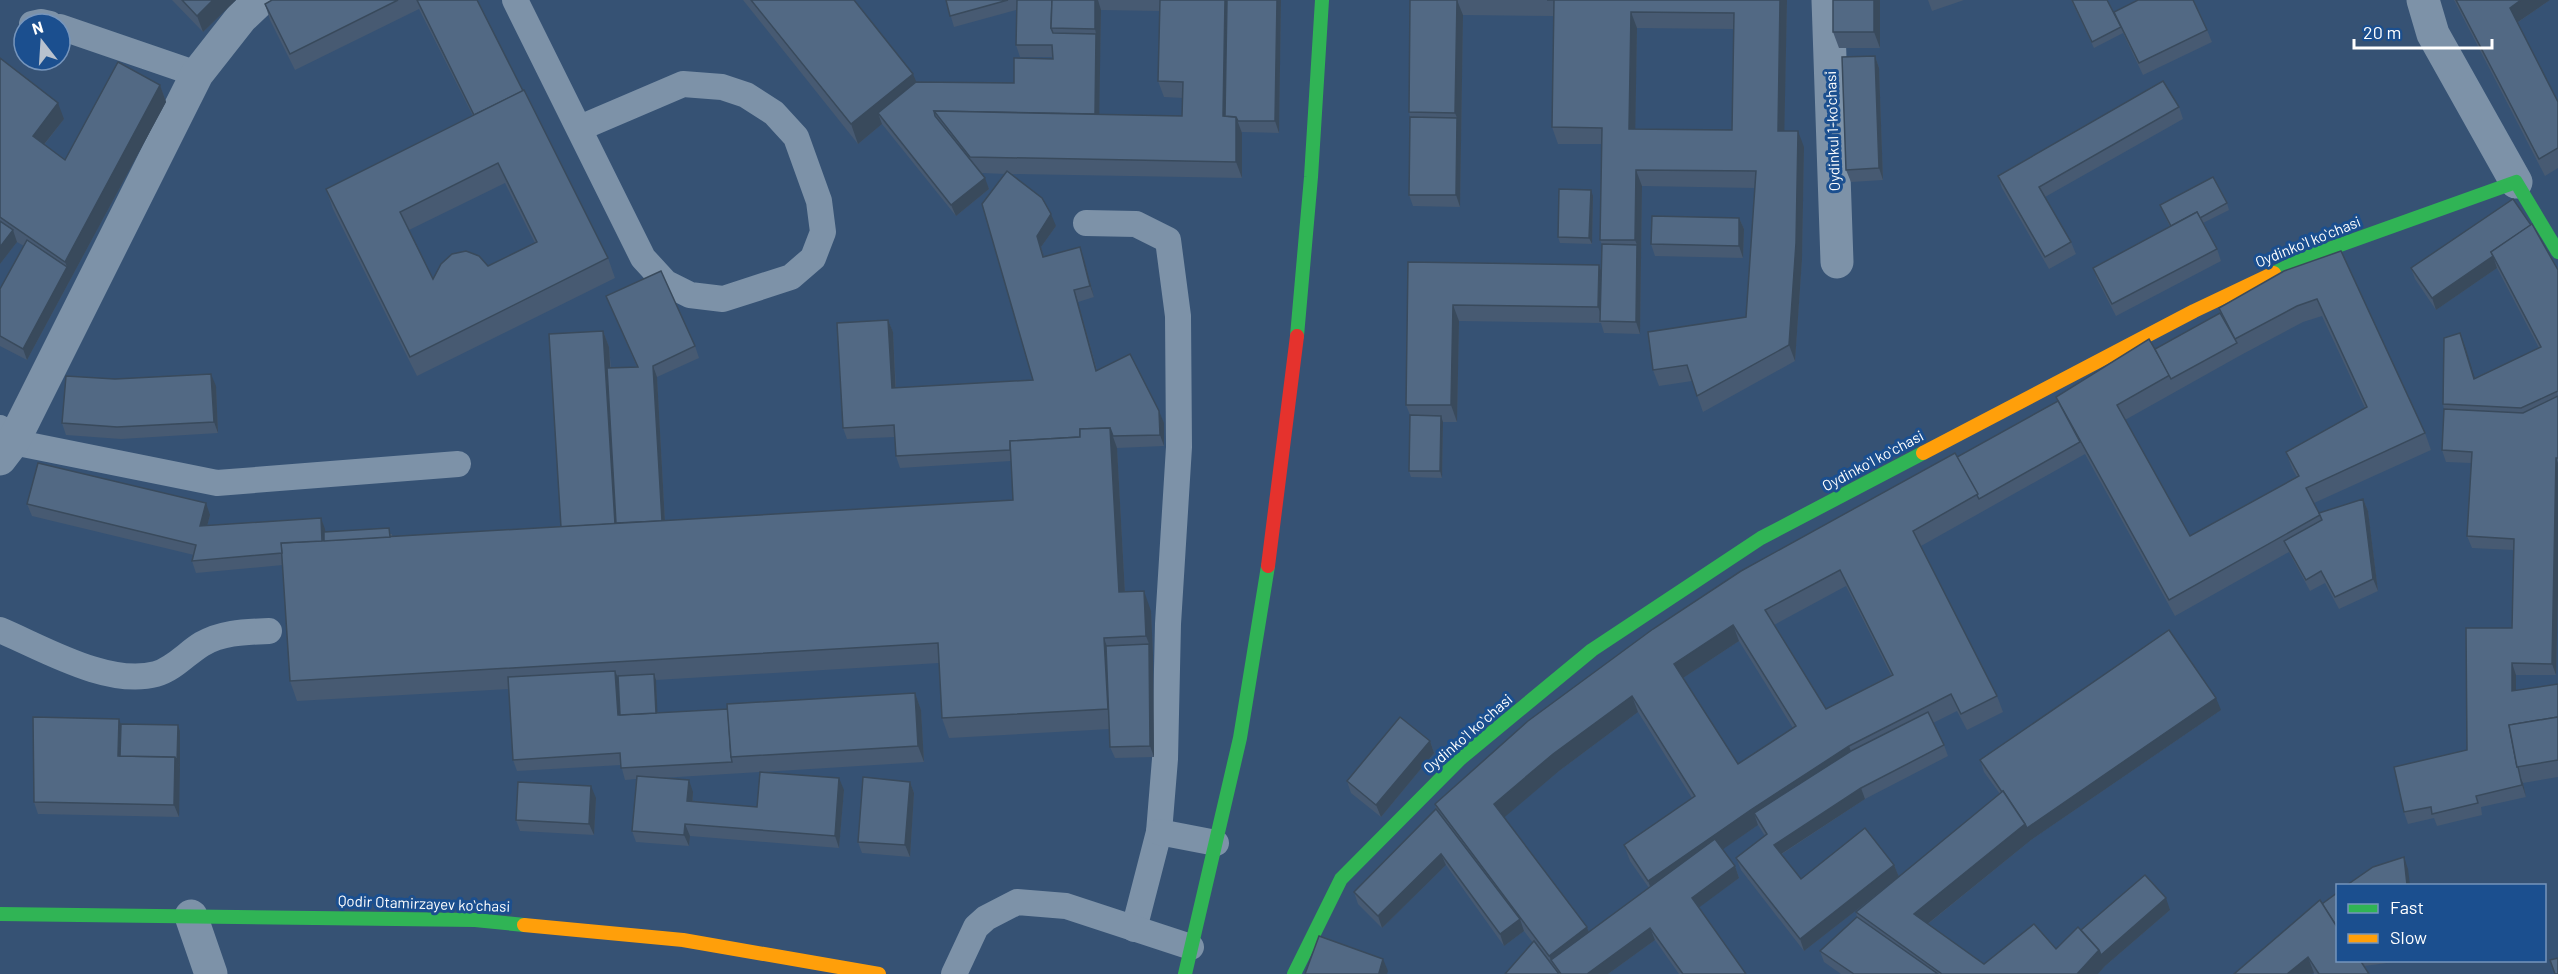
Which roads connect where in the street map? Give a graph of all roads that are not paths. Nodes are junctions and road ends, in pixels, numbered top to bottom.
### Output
1 (260, 0) edge
2 (514, 0) edge
3 (1322, 0) edge
4 (1828, 0) edge
5 (2423, 0) edge
6 (72, 30) edge
7 (197, 75) junction
8 (580, 128) junction
9 (2516, 182) junction
10 (1086, 223) dead end
11 (2555, 241) edge
12 (1837, 262) dead end
13 (4, 443) edge
14 (458, 464) dead end
15 (0, 630) edge
16 (268, 631) dead end
17 (1159, 832) junction
18 (1216, 843) junction
19 (0, 914) edge
20 (191, 916) junction
21 (1134, 929) junction
22 (1191, 947) junction
23 (211, 974) edge
24 (879, 974) edge
25 (954, 974) edge
26 (1185, 974) edge
27 (1294, 974) edge

1 - 7 street
2 - 8 lane
3 - 18 main road
4 - 12 street, Oydinkul 1-ko'chasi
5 - 9 street
6 - 7 lane
7 - 13 street
8 - 8 lane
9 - 11 main road
9 - 27 main road, Oydinkoʻl koʻchasi
10 - 17 lane
13 - 14 lane
15 - 16 lane
17 - 18 lane
17 - 21 lane
18 - 22 main road
19 - 20 main road, Qodir Otamirzayev koʻchasi
20 - 23 street
20 - 24 main road, Qodir Otamirzayev koʻchasi
21 - 22 lane
21 - 25 lane
22 - 26 main road

